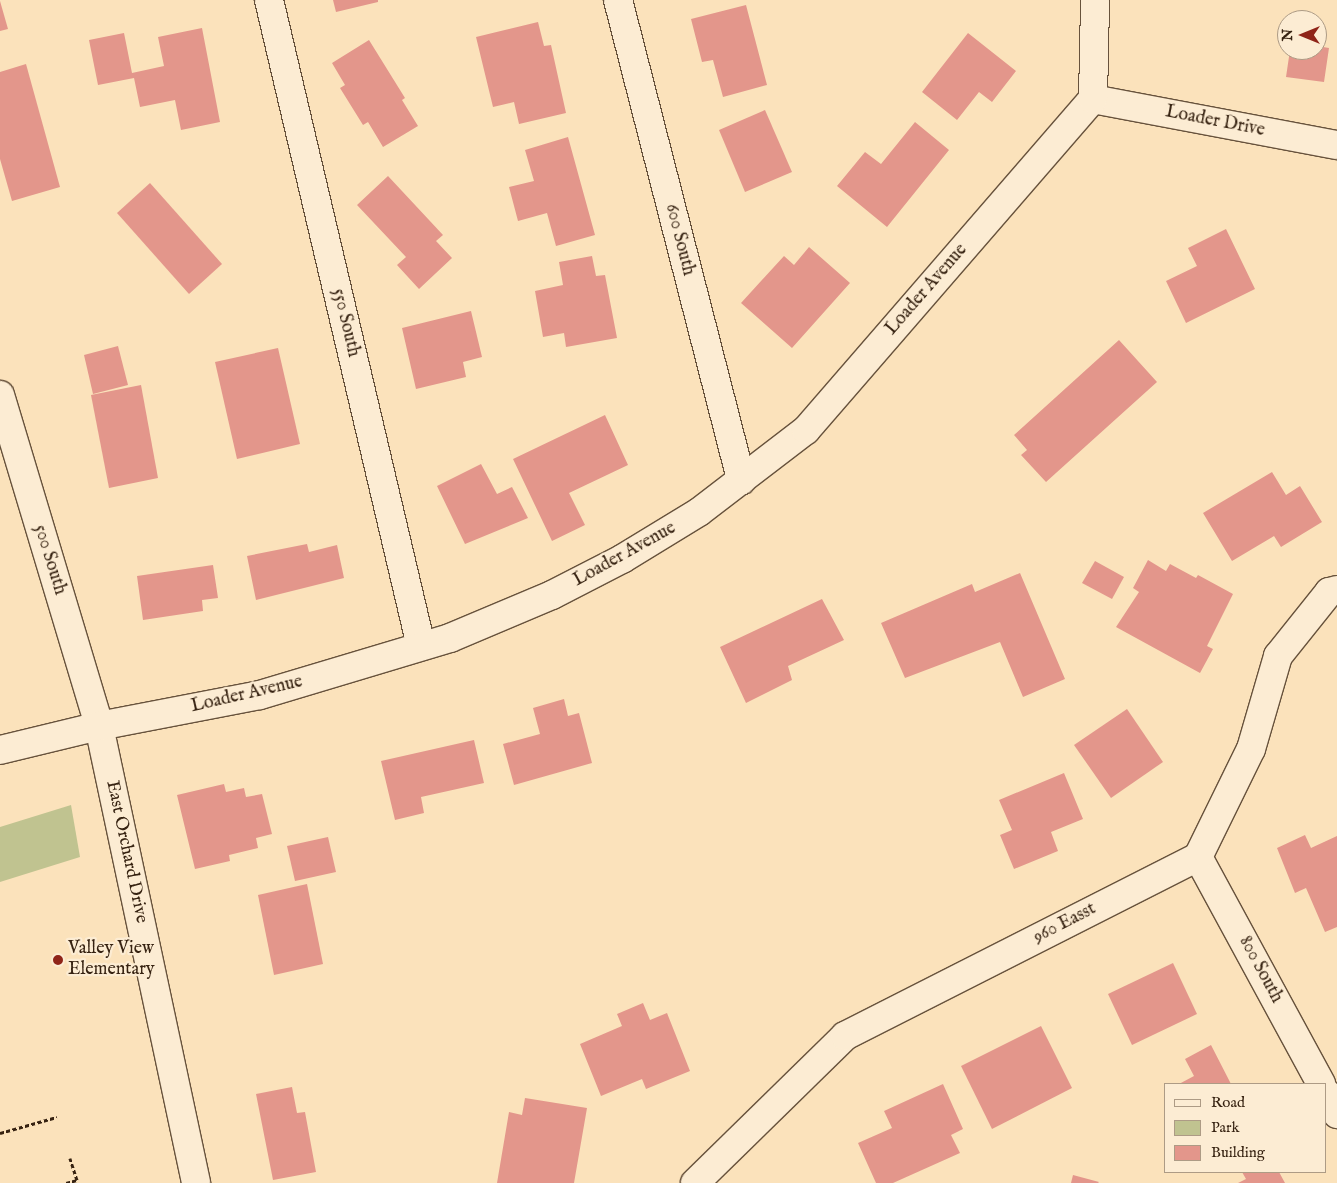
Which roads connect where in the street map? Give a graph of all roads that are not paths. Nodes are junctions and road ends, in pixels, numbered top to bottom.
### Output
1 (269, 0) edge
2 (618, 0) edge
3 (1095, 0) edge
4 (1093, 99) junction
5 (1337, 145) edge
6 (0, 395) edge
7 (741, 480) junction
8 (1337, 590) edge
9 (421, 646) junction
10 (99, 726) junction
11 (0, 750) edge
12 (1198, 857) junction
13 (1320, 1083) edge
14 (1327, 1095) edge
15 (1337, 1114) edge
16 (196, 1183) edge
17 (695, 1183) edge

1 - 9 street, 550 South
2 - 7 street, 600 South
3 - 4 street
4 - 5 street, Loader Drive
4 - 7 street, Loader Avenue
6 - 10 street, 500 South
7 - 9 street, Loader Avenue
8 - 12 street
9 - 10 street, Loader Avenue
10 - 11 street, Loader Avenue
10 - 16 street, East Orchard Drive
12 - 13 street, 800 South
12 - 17 street, 960 Easst
14 - 15 street

